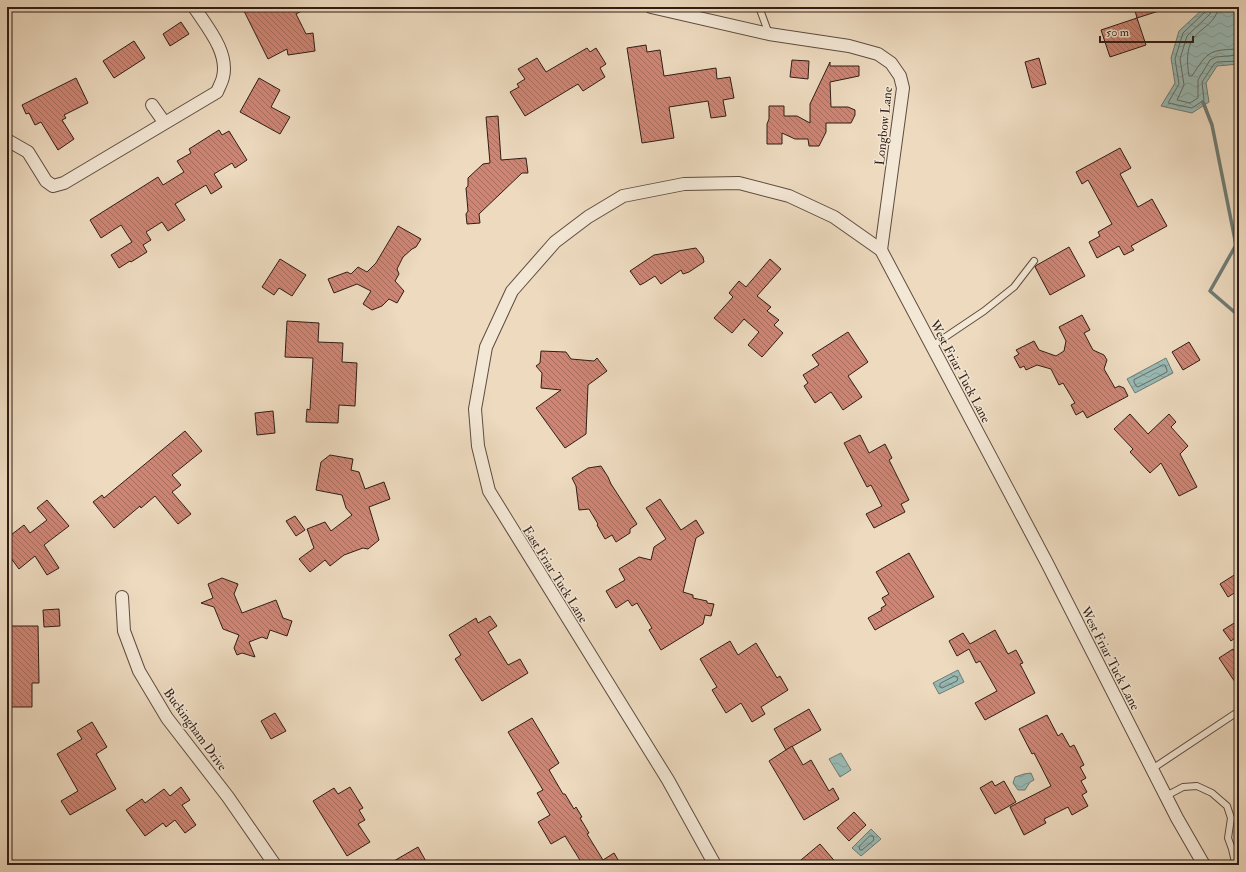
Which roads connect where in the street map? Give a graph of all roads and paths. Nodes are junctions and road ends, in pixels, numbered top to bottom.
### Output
1 (194, 7) edge
2 (651, 7) edge
3 (759, 7) edge
4 (769, 34) junction
5 (152, 105) dead end
6 (164, 122) junction
7 (7, 140) edge
8 (881, 250) junction
9 (1034, 261) dead end
10 (524, 278) joint
11 (932, 346) junction
12 (122, 597) dead end
13 (1239, 711) edge
14 (1152, 769) junction
15 (1166, 796) junction
16 (1234, 862) edge
17 (275, 865) edge
18 (715, 865) edge
19 (1204, 865) edge

1 - 6 street
2 - 4 street, Longbow Lane
3 - 4 lane
4 - 8 street, Longbow Lane
5 - 6 street
6 - 7 street
8 - 10 street, West Friar Tuck Lane
8 - 11 street, West Friar Tuck Lane
9 - 11 lane
10 - 18 street, East Friar Tuck Lane
11 - 14 street, West Friar Tuck Lane
12 - 17 street, Buckingham Drive
13 - 14 lane
14 - 15 street, West Friar Tuck Lane
15 - 16 lane
15 - 19 street, West Friar Tuck Lane

